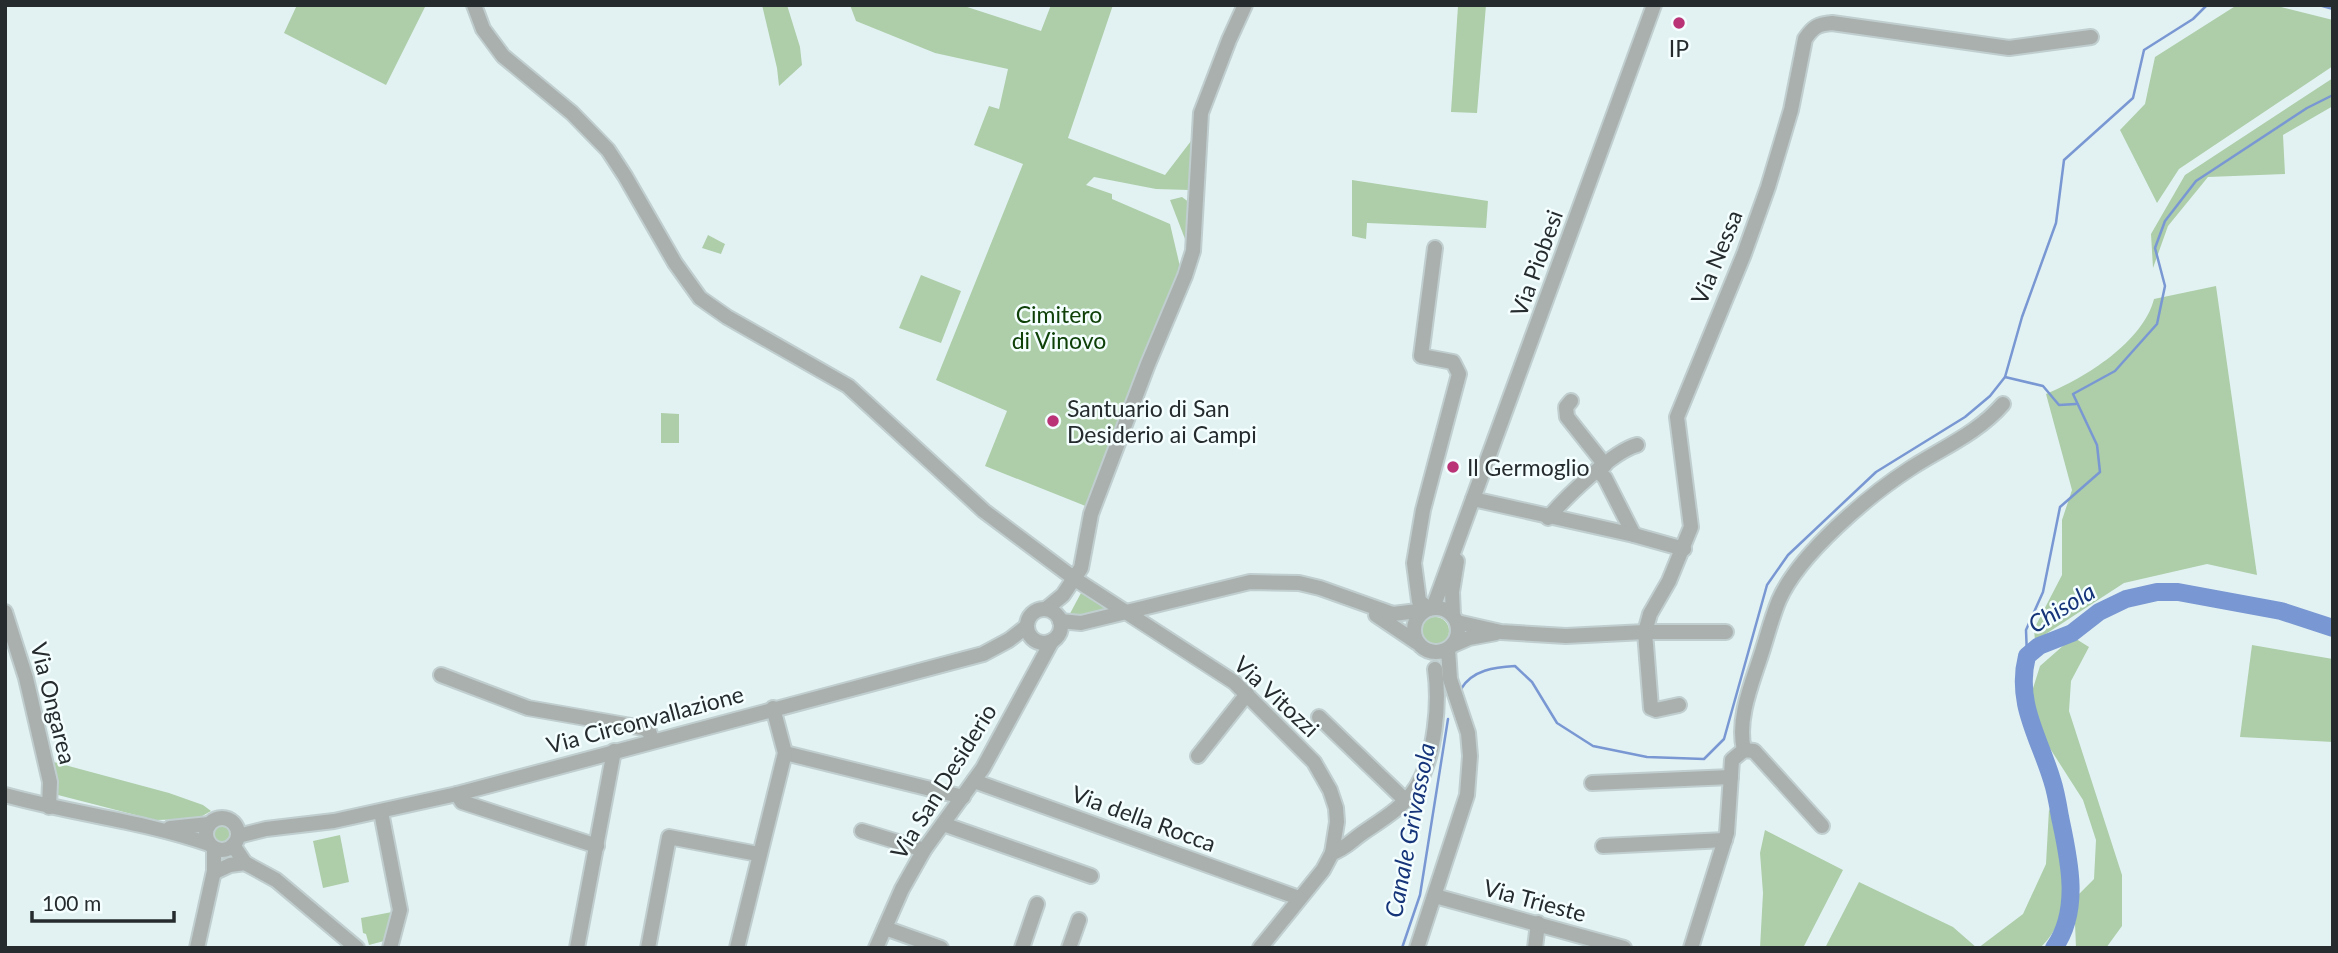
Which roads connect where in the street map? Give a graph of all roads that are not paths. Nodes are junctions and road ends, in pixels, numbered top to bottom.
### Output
1 (474, 5) edge
2 (1245, 5) edge
3 (1654, 5) edge
4 (2091, 37) dead end
5 (1435, 248) dead end
6 (1571, 401) dead end
7 (2003, 404) dead end
8 (1637, 445) dead end
9 (1602, 468) junction
10 (1473, 499) junction
11 (1548, 518) junction
12 (1634, 535) junction
13 (1460, 536) junction
14 (1684, 549) junction
15 (1075, 579) junction
16 (1361, 604) junction
17 (1429, 609) junction
18 (5, 612) edge
19 (1127, 614) junction
20 (1455, 618) junction
21 (1047, 631) junction
22 (1501, 632) junction
23 (1645, 632) junction
24 (1726, 632) dead end
25 (1419, 645) junction
26 (1451, 647) junction
27 (1435, 669) junction
28 (441, 675) dead end
29 (1247, 694) junction
30 (1679, 705) dead end
31 (773, 708) junction
32 (1319, 717) dead end
33 (652, 740) junction
34 (1749, 750) junction
35 (614, 751) junction
36 (785, 753) junction
37 (1198, 756) dead end
38 (1470, 756) junction
39 (1731, 777) junction
40 (974, 781) junction
41 (1592, 783) dead end
42 (457, 794) junction
43 (5, 795) edge
44 (963, 797) junction
45 (1406, 801) junction
46 (49, 807) junction
47 (381, 812) junction
48 (209, 824) junction
49 (943, 824) junction
50 (1822, 826) dead end
51 (165, 829) junction
52 (862, 831) dead end
53 (233, 837) junction
54 (1725, 840) junction
55 (211, 846) junction
56 (597, 846) junction
57 (1603, 846) dead end
58 (924, 850) junction
59 (1332, 853) junction
60 (758, 854) junction
61 (245, 863) junction
62 (214, 874) junction
63 (1091, 876) dead end
64 (1435, 896) junction
65 (1299, 898) junction
66 (1037, 904) dead end
67 (1079, 920) dead end
68 (1538, 923) junction
69 (885, 928) junction
70 (1261, 947) edge
71 (197, 948) edge
72 (357, 948) edge
73 (390, 948) edge
74 (577, 948) edge
75 (648, 948) edge
76 (737, 948) edge
77 (876, 948) edge
78 (941, 948) edge
79 (1022, 948) edge
80 (1069, 948) edge
81 (1417, 948) edge
82 (1535, 948) edge
83 (1624, 948) edge
84 (1691, 948) edge

1 - 15 street, Via Vitozzi
2 - 15 street
3 - 10 street, Via Piobesi
4 - 14 street, Via Nessa
5 - 17 street
6 - 9 street
7 - 34 street
8 - 9 street
9 - 11 street
9 - 12 street
10 - 11 street
10 - 13 street, Via Piobesi
11 - 12 street
12 - 14 street
13 - 17 street, Via Piobesi
13 - 20 street, Via Piobesi
14 - 23 street, Via Nessa
15 - 19 street, Via Vitozzi
15 - 21 street
16 - 17 street
16 - 19 street
16 - 25 street
17 - 20 street
17 - 25 street
18 - 46 street, Via Ongarea
19 - 21 street
19 - 29 street, Via Vitozzi
20 - 22 street
20 - 26 street
21 - 31 street, Via Circonvallazione
21 - 40 street, Via San Desiderio
22 - 23 street
22 - 26 street
23 - 24 street
23 - 30 street
25 - 26 street
25 - 27 street
26 - 38 street
27 - 38 street
27 - 45 street
28 - 33 street
29 - 37 street
29 - 59 street, Via Vitozzi
31 - 33 street, Via Circonvallazione
31 - 36 street
32 - 45 street
33 - 35 street, Via Circonvallazione
34 - 39 street
34 - 50 street
35 - 42 street, Via Circonvallazione
35 - 56 street
36 - 44 street
36 - 60 street
38 - 64 street
39 - 41 street
39 - 54 street
40 - 44 street, Via San Desiderio
40 - 65 street, Via della Rocca
42 - 47 street, Via Circonvallazione
42 - 56 street
43 - 46 street
44 - 49 street, Via San Desiderio
45 - 59 street
46 - 51 street
47 - 53 street, Via Circonvallazione
47 - 73 street
48 - 51 street
48 - 53 street
48 - 55 street
49 - 58 street, Via San Desiderio
49 - 63 street
51 - 55 street
52 - 58 street
53 - 55 street
53 - 61 street
53 - 62 street
54 - 57 street
54 - 84 street
55 - 62 street
56 - 74 street
58 - 69 street, Via San Desiderio
59 - 65 street
60 - 75 street
60 - 76 street
61 - 62 street
61 - 72 street
62 - 71 street
64 - 68 street, Via Trieste
64 - 81 street
65 - 70 street
66 - 79 street
67 - 80 street
68 - 82 street
68 - 83 street, Via Trieste
69 - 77 street, Via San Desiderio
69 - 78 street

